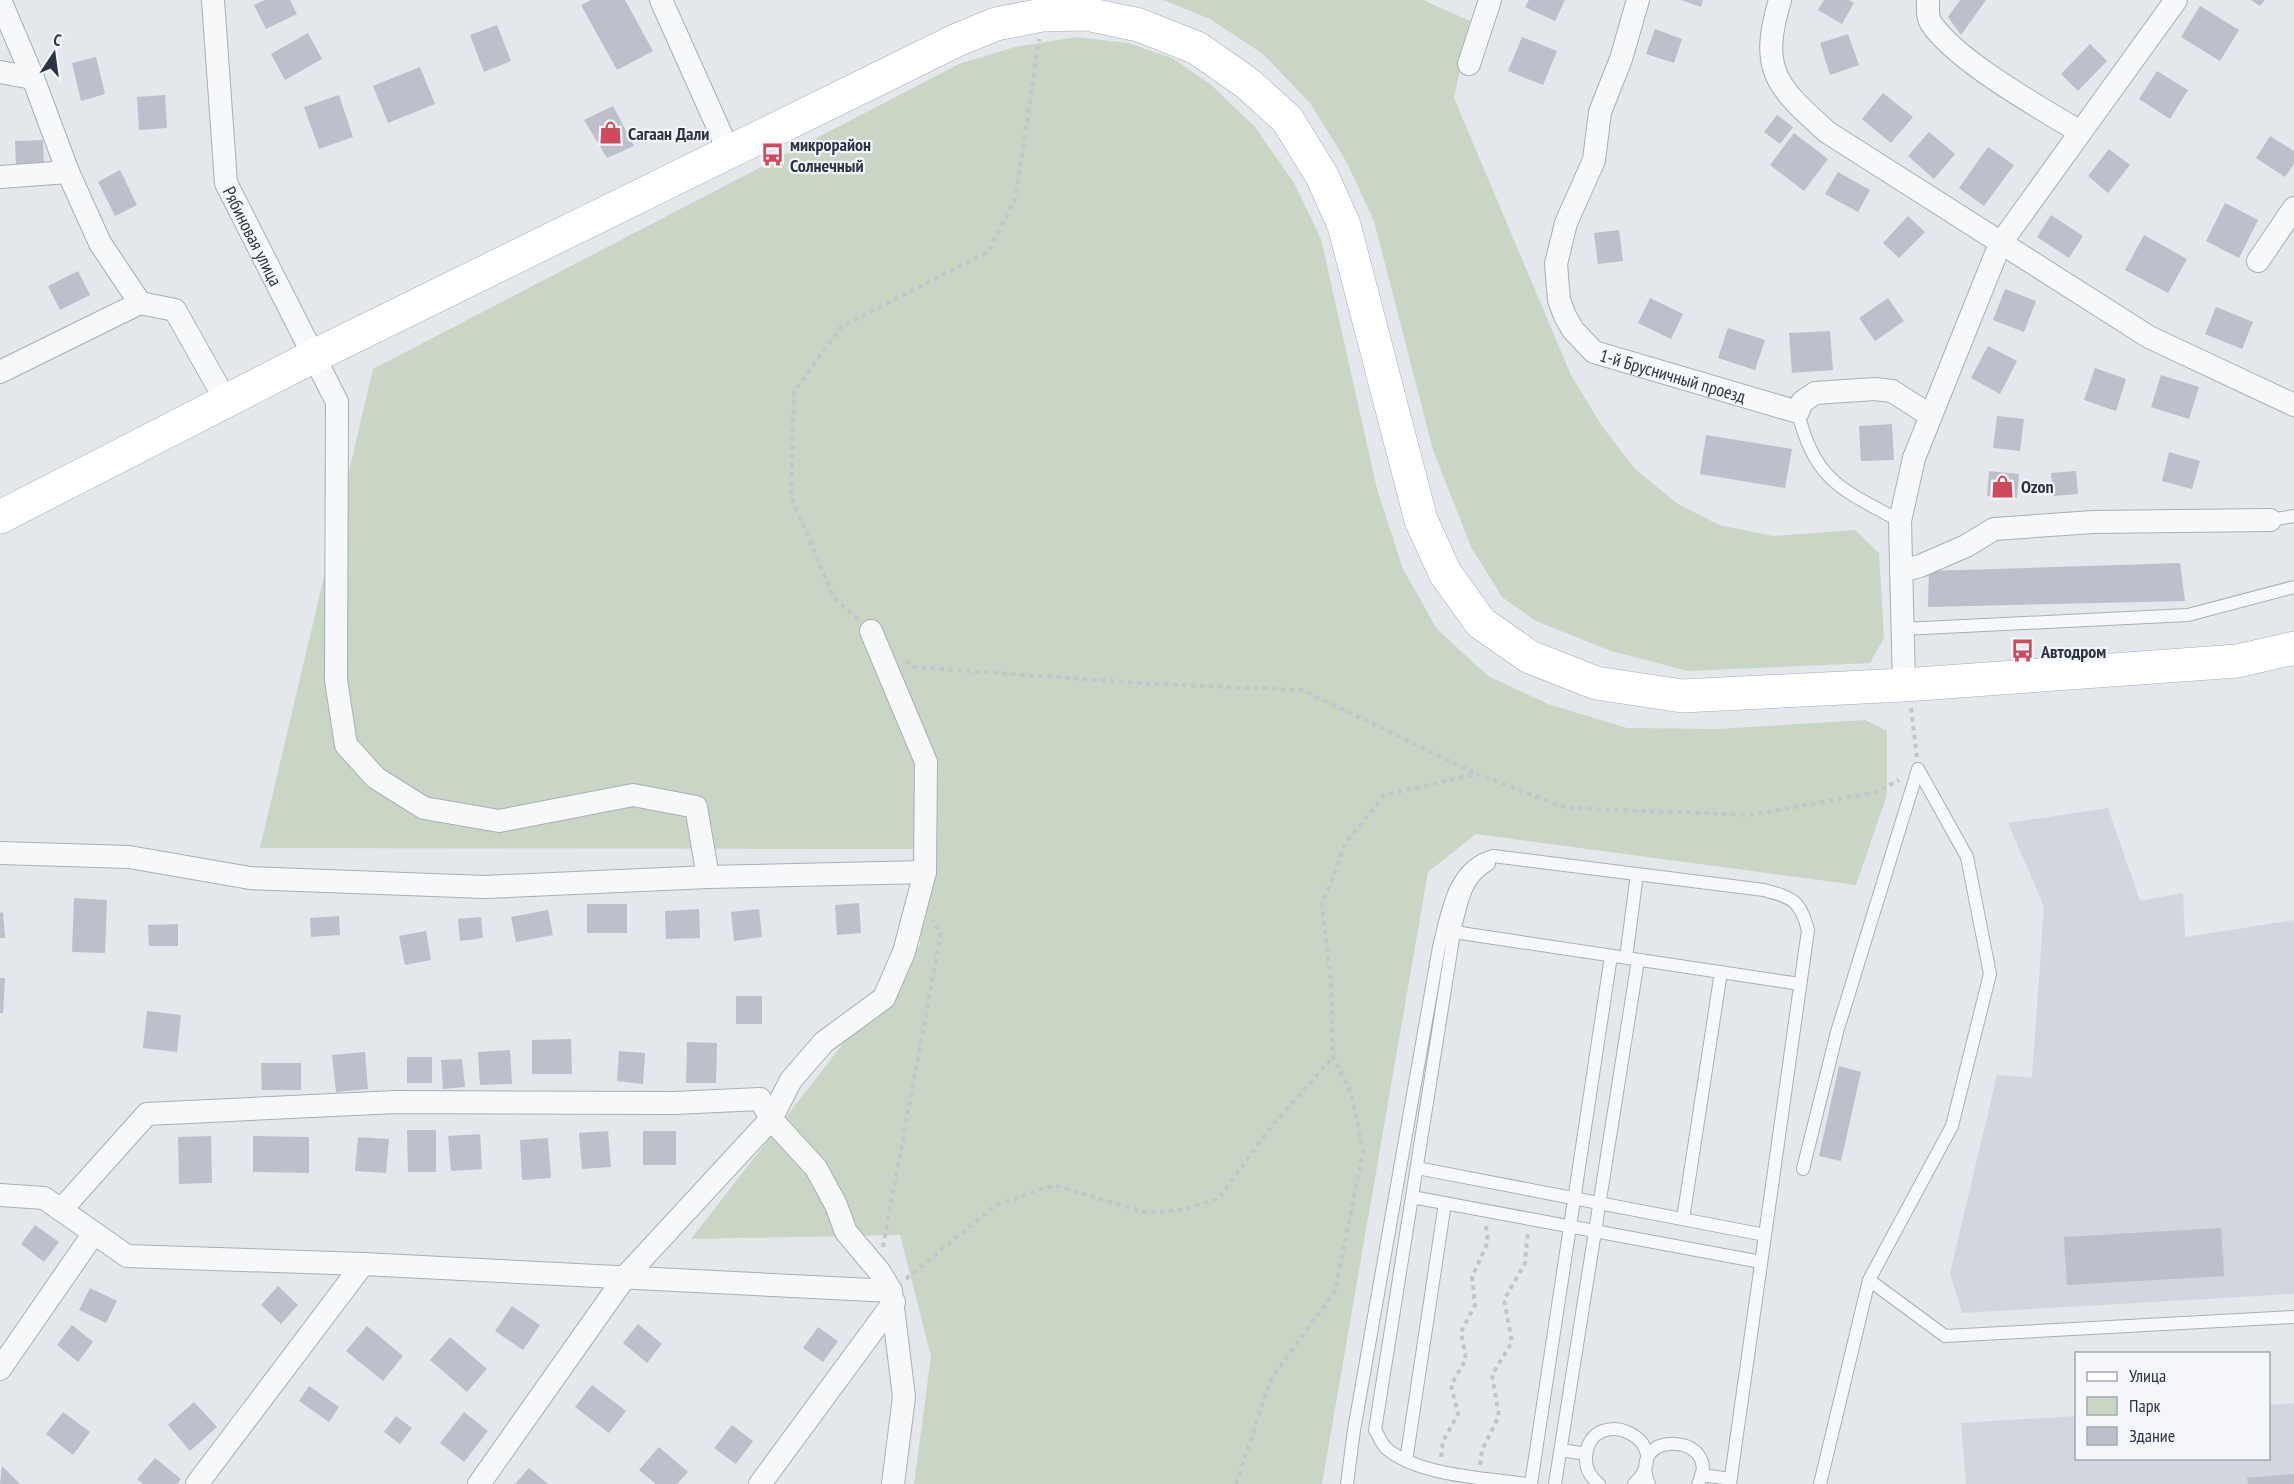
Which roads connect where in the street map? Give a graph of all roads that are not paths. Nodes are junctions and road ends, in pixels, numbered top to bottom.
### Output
1 (0, 0) edge
2 (213, 0) edge
3 (661, 0) edge
4 (1490, 0) edge
5 (1638, 0) edge
6 (1780, 0) edge
7 (1928, 0) edge
8 (2176, 0) edge
9 (1035, 8) edge
10 (1469, 64) dead end
11 (0, 72) edge
12 (33, 78) junction
13 (2080, 132) junction
14 (729, 152) junction
15 (68, 172) junction
16 (0, 177) edge
17 (2294, 208) edge
18 (2000, 244) junction
19 (2258, 261) dead end
20 (140, 303) junction
21 (314, 356) junction
22 (0, 372) edge
23 (226, 401) junction
24 (2294, 405) edge
25 (1798, 412) junction
26 (1931, 416) junction
27 (0, 516) edge
28 (2294, 516) edge
29 (2270, 520) joint
30 (1900, 521) junction
31 (1901, 571) junction
32 (2294, 586) edge
33 (1903, 629) junction
34 (871, 631) road end
35 (2294, 648) edge
36 (1904, 685) junction
37 (0, 853) edge
38 (1519, 859) junction
39 (925, 872) junction
40 (1637, 874) junction
41 (708, 877) junction
42 (1454, 932) junction
43 (1611, 956) junction
44 (1632, 959) junction
45 (1721, 972) junction
46 (1800, 984) junction
47 (771, 1119) junction
48 (1417, 1168) junction
49 (1803, 1169) dead end
50 (0, 1195) edge
51 (1412, 1197) junction
52 (1574, 1198) junction
53 (1445, 1203) junction
54 (1600, 1203) junction
55 (61, 1210) junction
56 (1683, 1219) junction
57 (1570, 1227) junction
58 (1595, 1232) junction
59 (94, 1233) junction
60 (1765, 1235) junction
61 (1761, 1262) junction
62 (363, 1264) junction
63 (625, 1278) junction
64 (1869, 1280) junction
65 (892, 1296) junction
66 (2294, 1317) edge
67 (0, 1369) edge
68 (1561, 1450) junction
69 (1586, 1454) junction
70 (1406, 1461) junction
71 (1646, 1468) junction
72 (1700, 1479) edge
73 (1730, 1482) edge
74 (197, 1484) edge
75 (478, 1484) edge
76 (760, 1484) edge
77 (893, 1484) edge
78 (1347, 1484) edge
79 (1528, 1484) edge
80 (1555, 1484) edge
81 (1599, 1484) edge
82 (1634, 1484) edge
83 (1649, 1484) edge
84 (1820, 1484) edge

1 - 12 street
2 - 21 street, Рябиновая улица
3 - 14 street
4 - 10 street
5 - 25 street, 1-й Брусничный проезд
6 - 18 street
7 - 13 street
8 - 13 street
9 - 14 main road
9 - 36 main road
11 - 12 street
12 - 15 street
13 - 18 street
14 - 21 main road
15 - 16 street
15 - 20 street
17 - 19 street
18 - 24 street
18 - 26 street
20 - 22 street
20 - 23 street
21 - 23 main road
21 - 41 street, Рябиновая улица
23 - 27 main road
25 - 26 street
25 - 30 lane
26 - 30 street
28 - 29 lane
29 - 31 street
30 - 31 street
31 - 33 street
32 - 33 lane
33 - 36 street
34 - 39 street
35 - 36 main road
37 - 41 street
38 - 40 lane
38 - 42 lane
38 - 78 lane
39 - 41 street
39 - 47 street
40 - 44 lane
40 - 46 lane
42 - 43 lane
42 - 48 lane
43 - 44 lane
43 - 52 lane
44 - 45 lane
44 - 54 lane
45 - 46 lane
45 - 56 lane
46 - 60 lane
47 - 55 street
47 - 63 street
47 - 65 street
48 - 51 lane
48 - 52 lane
49 - 64 lane
50 - 55 street
51 - 53 lane
51 - 70 lane
52 - 54 lane
52 - 57 lane
53 - 57 lane
53 - 70 lane
54 - 56 lane
54 - 58 lane
55 - 59 street
56 - 60 lane
57 - 58 lane
57 - 79 lane
58 - 61 lane
58 - 68 lane
59 - 62 street
59 - 67 street
60 - 61 lane
61 - 73 lane
62 - 63 street
62 - 74 street
63 - 65 street
63 - 75 street
64 - 66 lane
64 - 84 lane
65 - 76 street
65 - 77 street
68 - 69 lane
68 - 80 lane
69 - 71 lane
69 - 81 lane
70 - 79 lane
71 - 72 lane
71 - 82 lane
71 - 83 lane
72 - 73 lane

